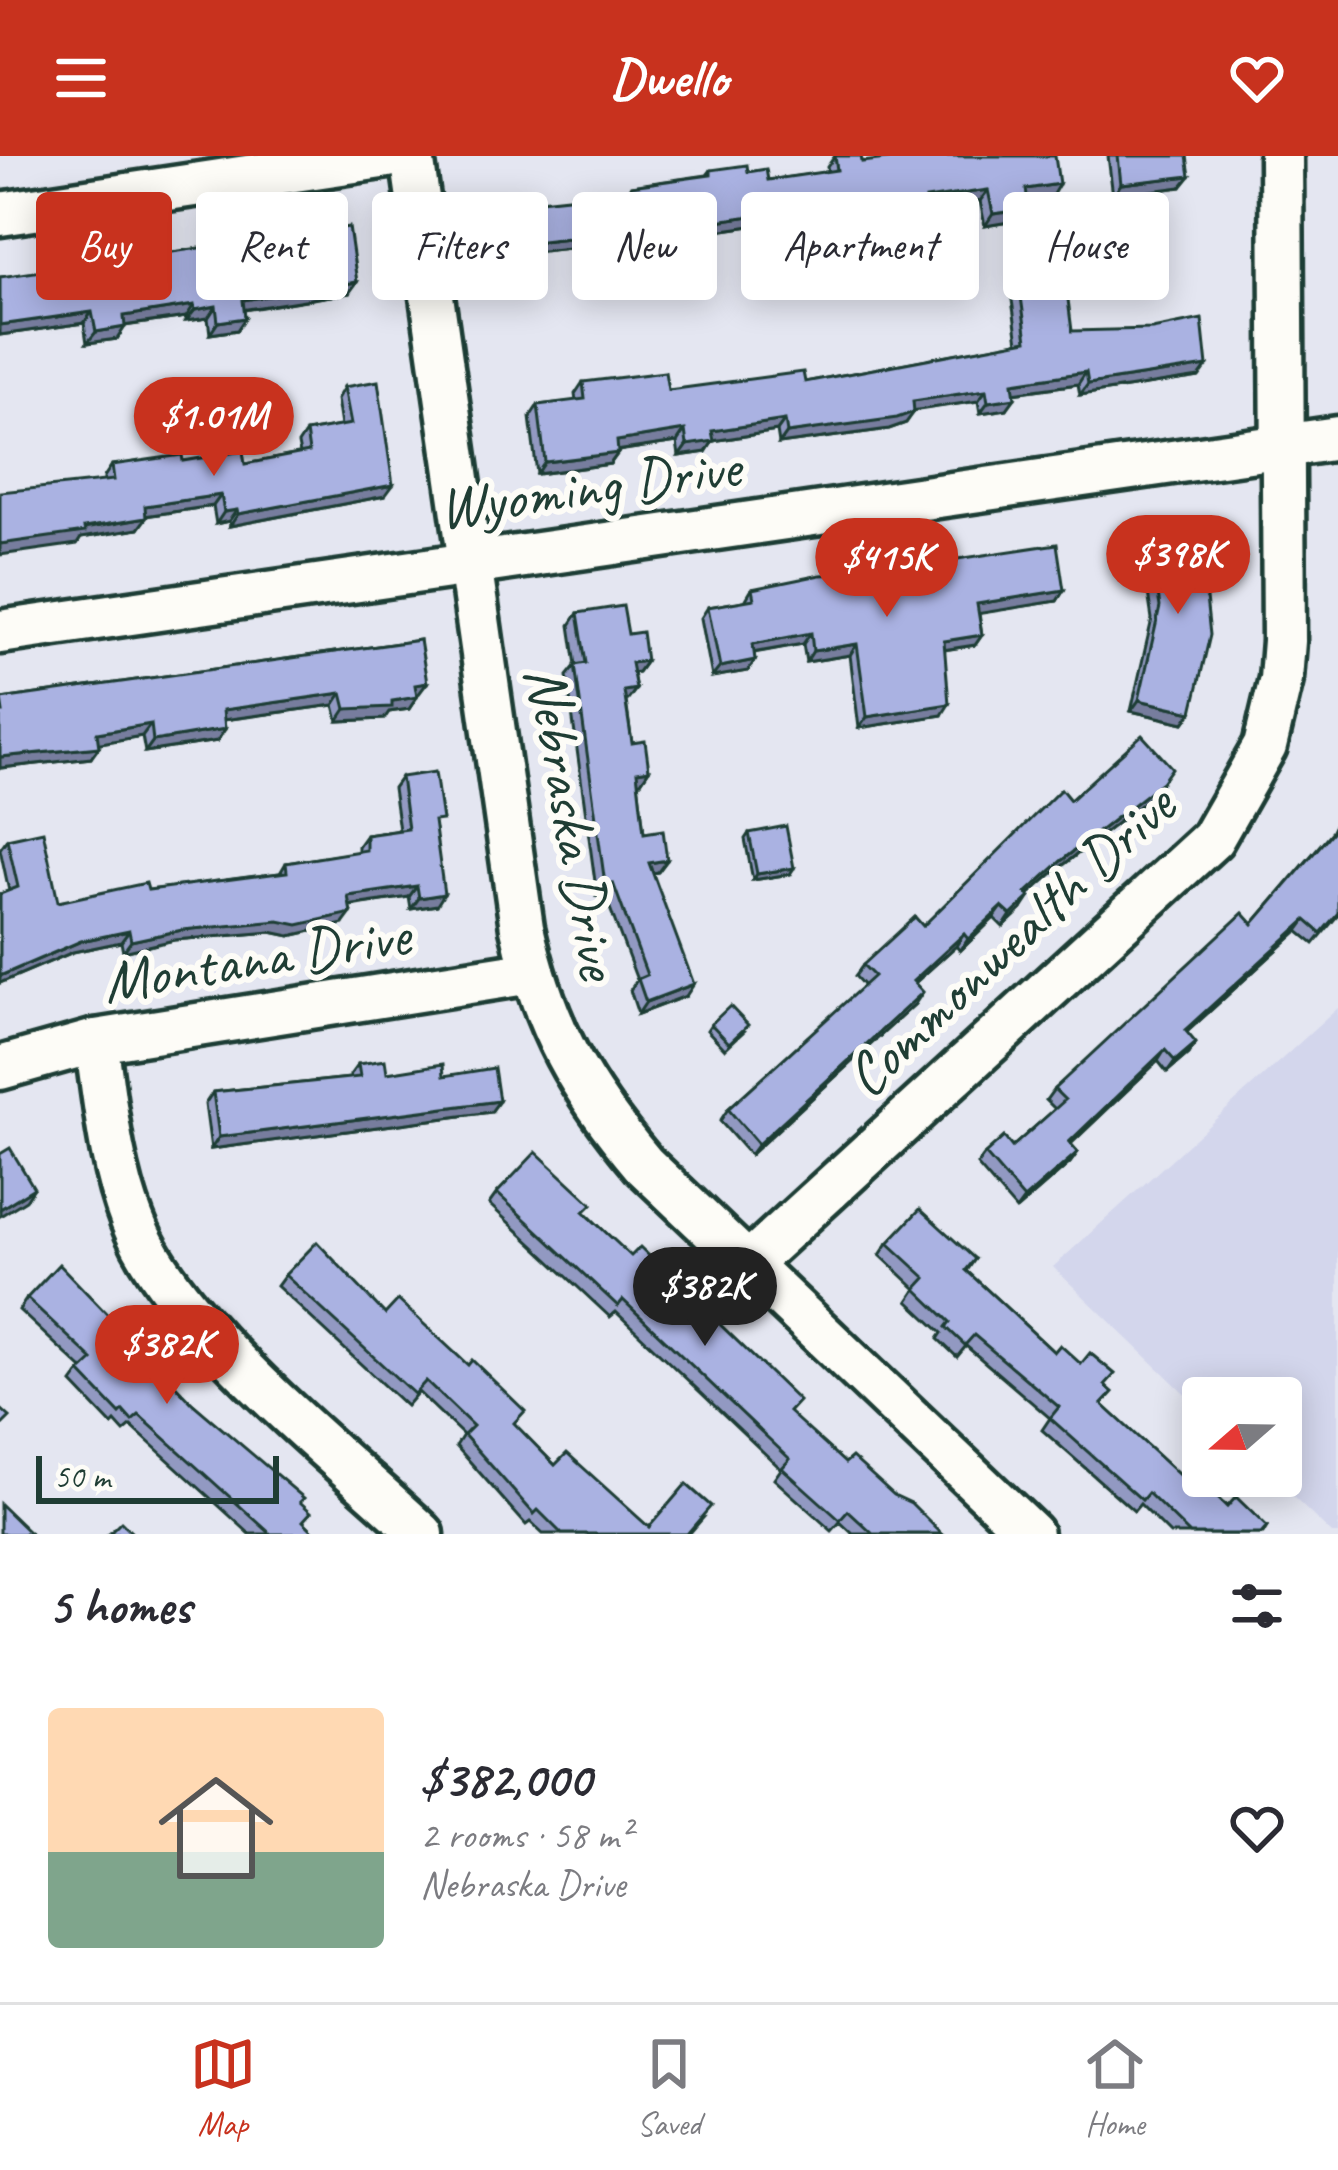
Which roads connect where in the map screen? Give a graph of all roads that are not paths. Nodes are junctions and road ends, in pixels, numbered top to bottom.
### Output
1 (388, 156) edge
2 (412, 156) edge
3 (1281, 156) edge
4 (0, 214) edge
5 (1338, 439) edge
6 (1281, 446) junction
7 (470, 564) junction
8 (0, 632) edge
9 (532, 972) junction
10 (96, 1041) junction
11 (0, 1068) edge
12 (748, 1264) junction
13 (422, 1534) edge
14 (1031, 1534) edge

1 - 4 street
2 - 7 street, Nebraska Drive
3 - 6 street, Commonwealth Drive
5 - 6 street, Wyoming Drive
6 - 7 street, Wyoming Drive
6 - 12 street, Commonwealth Drive
7 - 8 street, Wyoming Drive
7 - 9 street, Nebraska Drive
9 - 10 street, Montana Drive
9 - 12 street, Nebraska Drive
10 - 11 street, Montana Drive
10 - 13 street
12 - 14 street, Nebraska Drive

